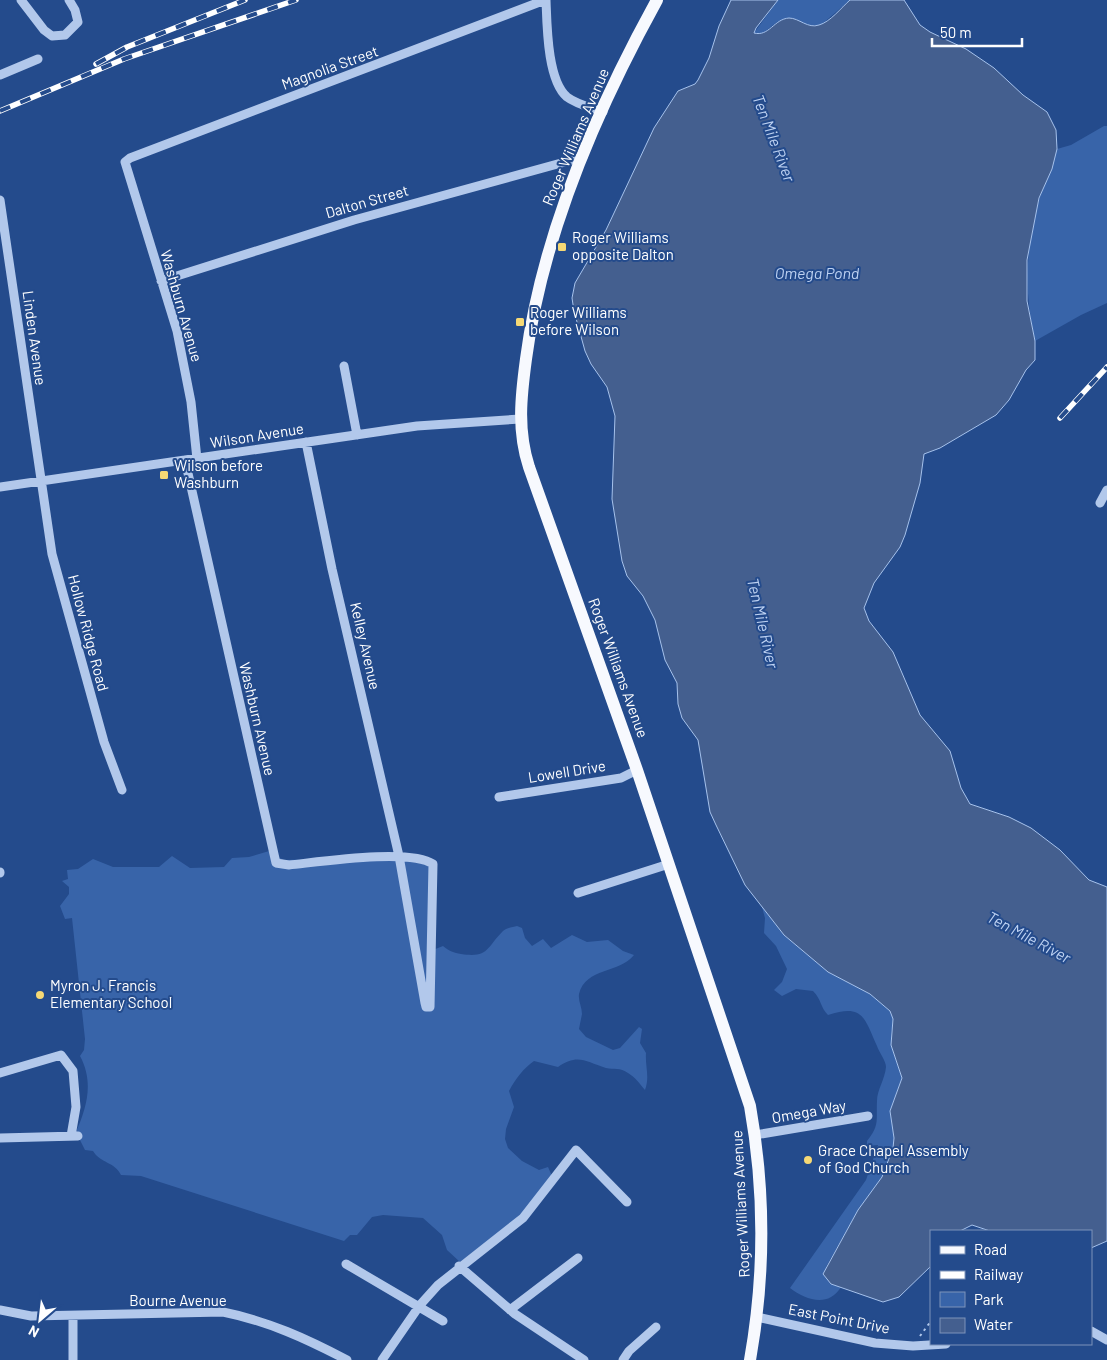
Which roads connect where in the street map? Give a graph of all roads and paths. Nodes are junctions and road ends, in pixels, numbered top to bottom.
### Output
1 (21, 0) edge
2 (69, 0) edge
3 (546, 0) edge
4 (657, 0) edge
5 (38, 59) dead end
6 (0, 75) edge
7 (603, 112) junction
8 (583, 157) junction
9 (126, 162) joint
10 (0, 200) edge
11 (161, 281) junction
12 (344, 366) dead end
13 (520, 418) junction
14 (357, 435) junction
15 (306, 442) junction
16 (197, 459) junction
17 (185, 460) junction
18 (41, 480) junction
19 (0, 487) edge
20 (1107, 490) edge
21 (1100, 503) dead end
22 (637, 770) junction
23 (122, 790) dead end
24 (499, 797) dead end
25 (399, 856) junction
26 (668, 864) junction
27 (578, 893) dead end
28 (0, 1073) edge
29 (868, 1116) dead end
30 (755, 1135) junction
31 (0, 1138) edge
32 (626, 1202) dead end
33 (578, 1258) dead end
34 (346, 1264) dead end
35 (459, 1266) junction
36 (420, 1305) junction
37 (0, 1310) edge
38 (510, 1310) junction
39 (73, 1316) junction
40 (757, 1317) junction
41 (443, 1321) dead end
42 (930, 1323) edge
43 (656, 1327) dead end
44 (925, 1329) dead end
45 (1092, 1332) edge
46 (1107, 1340) edge
47 (930, 1345) edge
48 (73, 1360) edge
49 (348, 1360) edge
50 (382, 1360) edge
51 (584, 1360) edge
52 (623, 1360) edge
53 (750, 1360) edge

1 - 2 street
3 - 7 street
3 - 9 street, Magnolia Street
4 - 7 main road, Roger Williams Avenue
5 - 6 street
7 - 8 main road, Roger Williams Avenue
8 - 11 street, Dalton Street
8 - 13 main road, Roger Williams Avenue
9 - 11 street, Washburn Avenue
10 - 18 street, Linden Avenue
11 - 16 street, Washburn Avenue
12 - 14 street
13 - 14 street, Wilson Avenue
13 - 22 main road, Roger Williams Avenue
14 - 15 street, Wilson Avenue
15 - 16 street, Wilson Avenue
15 - 25 street, Kelley Avenue
16 - 17 street, Wilson Avenue
17 - 18 street, Wilson Avenue
17 - 25 street, Washburn Avenue
18 - 19 street, Wilson Avenue
18 - 23 street, Hollow Ridge Road
20 - 21 street
22 - 24 street, Lowell Drive
22 - 26 main road, Roger Williams Avenue
25 - 25 street, Kelley Avenue
26 - 27 street
26 - 30 main road, Roger Williams Avenue
28 - 31 street
29 - 30 street, Omega Way
30 - 40 main road, Roger Williams Avenue
32 - 35 street
33 - 38 street
34 - 36 street
35 - 36 street
35 - 38 street
36 - 41 street
36 - 50 street
37 - 39 street, Bourne Avenue
38 - 51 street
39 - 48 street
39 - 49 street, Bourne Avenue
40 - 47 street, East Point Drive
40 - 53 main road, Roger Williams Avenue
42 - 44 path
43 - 52 street
45 - 46 street

